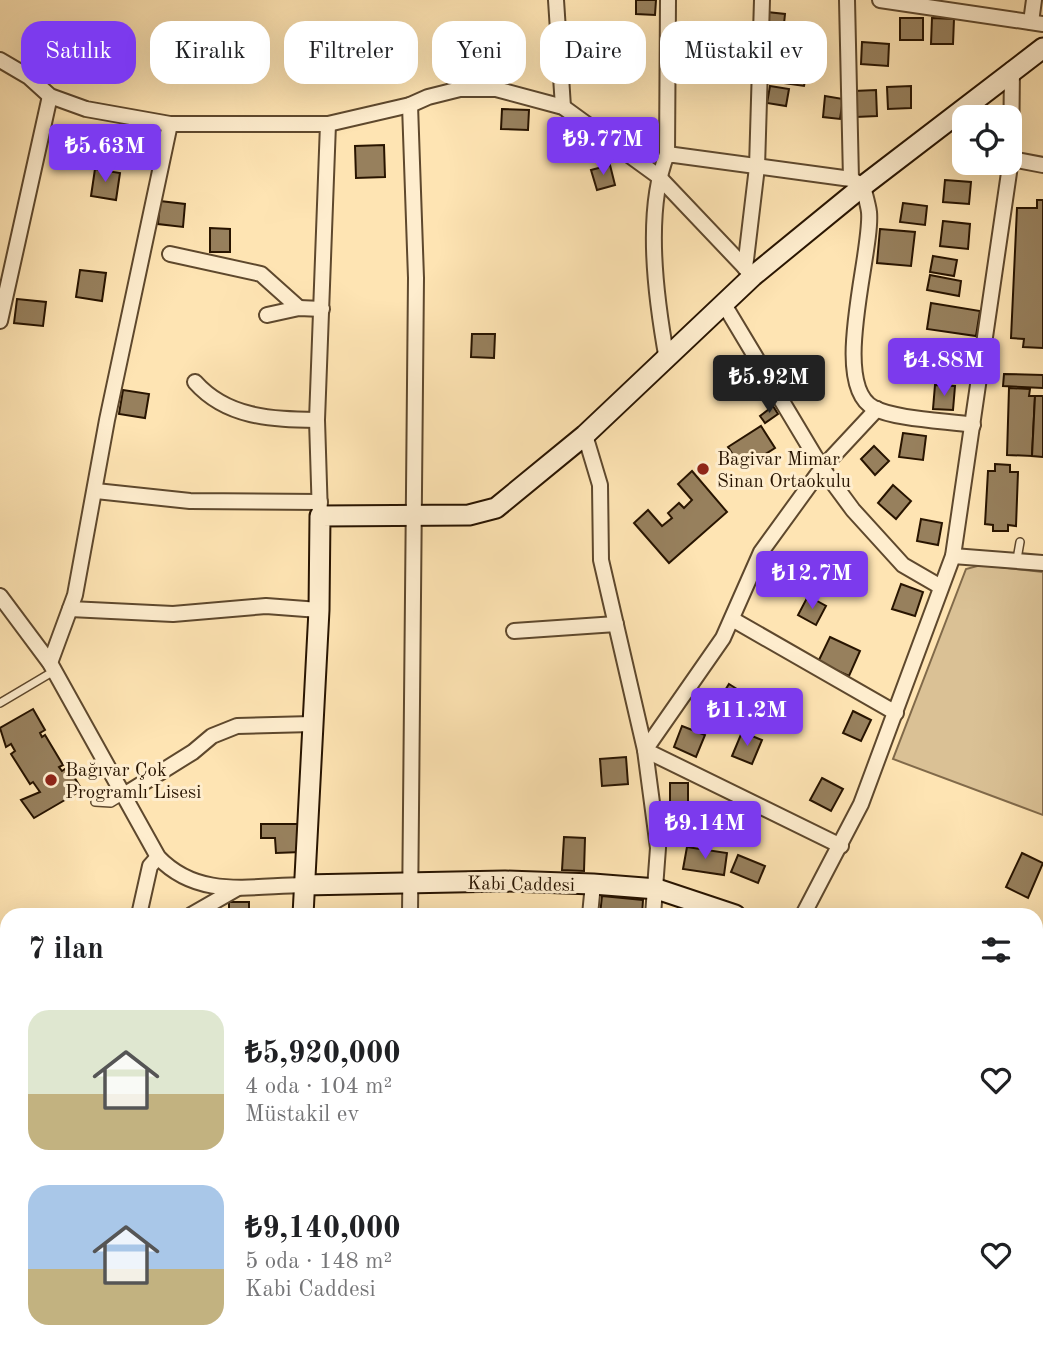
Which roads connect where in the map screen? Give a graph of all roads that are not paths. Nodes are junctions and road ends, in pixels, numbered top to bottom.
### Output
1 (556, 0) edge
2 (668, 0) edge
3 (762, 0) edge
4 (847, 0) edge
5 (880, 0) edge
6 (1034, 0) edge
7 (1037, 23) edge
8 (1043, 48) edge
9 (0, 60) edge
10 (1012, 69) junction
11 (50, 96) junction
12 (410, 105) junction
13 (1012, 105) edge
14 (563, 107) junction
15 (170, 124) junction
16 (328, 124) junction
17 (667, 154) junction
18 (1022, 161) edge
19 (1043, 165) edge
20 (757, 167) junction
21 (1009, 175) edge
22 (659, 176) junction
23 (857, 182) junction
24 (170, 254) dead end
25 (748, 272) junction
26 (725, 306) junction
27 (299, 308) junction
28 (322, 309) junction
29 (267, 314) dead end
30 (0, 321) edge
31 (667, 360) junction
32 (195, 382) dead end
33 (877, 409) junction
34 (317, 420) junction
35 (973, 425) junction
36 (585, 435) junction
37 (822, 468) junction
38 (96, 491) junction
39 (320, 509) junction
40 (414, 514) junction
41 (1020, 542) dead end
42 (953, 556) junction
43 (1017, 559) junction
44 (1043, 563) edge
45 (941, 587) junction
46 (0, 596) edge
47 (70, 609) junction
48 (319, 610) junction
49 (732, 619) junction
50 (616, 624) junction
51 (514, 631) dead end
52 (52, 667) junction
53 (0, 703) edge
54 (896, 712) junction
55 (312, 724) junction
56 (645, 750) junction
57 (124, 795) junction
58 (95, 802) dead end
59 (841, 846) junction
60 (158, 857) junction
61 (409, 883) junction
62 (593, 884) junction
63 (303, 885) junction
64 (240, 887) junction
65 (657, 889) junction
66 (141, 908) edge
67 (203, 908) edge
68 (303, 908) edge
69 (410, 908) edge
70 (591, 908) edge
71 (654, 908) edge
72 (710, 908) edge
73 (807, 908) edge

1 - 14 street
2 - 17 street
3 - 20 street
4 - 23 street
5 - 7 street
6 - 7 street
8 - 10 street
9 - 11 street
10 - 13 street
10 - 23 street
11 - 15 street
11 - 30 street
12 - 14 street
12 - 16 street
12 - 40 street
14 - 22 street
15 - 16 street
15 - 38 street
16 - 28 street
17 - 20 street
17 - 22 street
18 - 19 street
20 - 23 street
20 - 25 street
21 - 35 street
22 - 25 street
22 - 31 street
23 - 25 street
23 - 33 street
24 - 27 street
25 - 26 street
26 - 31 street
26 - 37 street
27 - 28 street
27 - 29 street
28 - 34 street
31 - 36 street
32 - 34 street
33 - 35 street
33 - 37 street
34 - 39 street
35 - 42 street
36 - 40 street
36 - 50 street
37 - 45 street
37 - 49 street
38 - 39 street
38 - 47 street
39 - 40 street
39 - 48 street
40 - 61 street
41 - 43 lane
42 - 43 street
42 - 45 street
43 - 44 street
45 - 54 street
46 - 52 street
47 - 48 street
47 - 52 street
48 - 55 street
49 - 54 street
49 - 56 street
50 - 51 street
50 - 56 street
52 - 53 lane
52 - 57 street
54 - 59 street
55 - 57 street
55 - 63 street
56 - 59 street
56 - 65 street
57 - 58 lane
57 - 60 street
59 - 73 street
60 - 64 street
60 - 66 street
61 - 62 street, Kabi Caddesi
61 - 63 street, Kabi Caddesi
61 - 69 street
62 - 65 street, Kabi Caddesi
62 - 70 street
63 - 64 street
63 - 68 street
64 - 67 street
65 - 71 street
65 - 72 street, Kabi Caddesi

